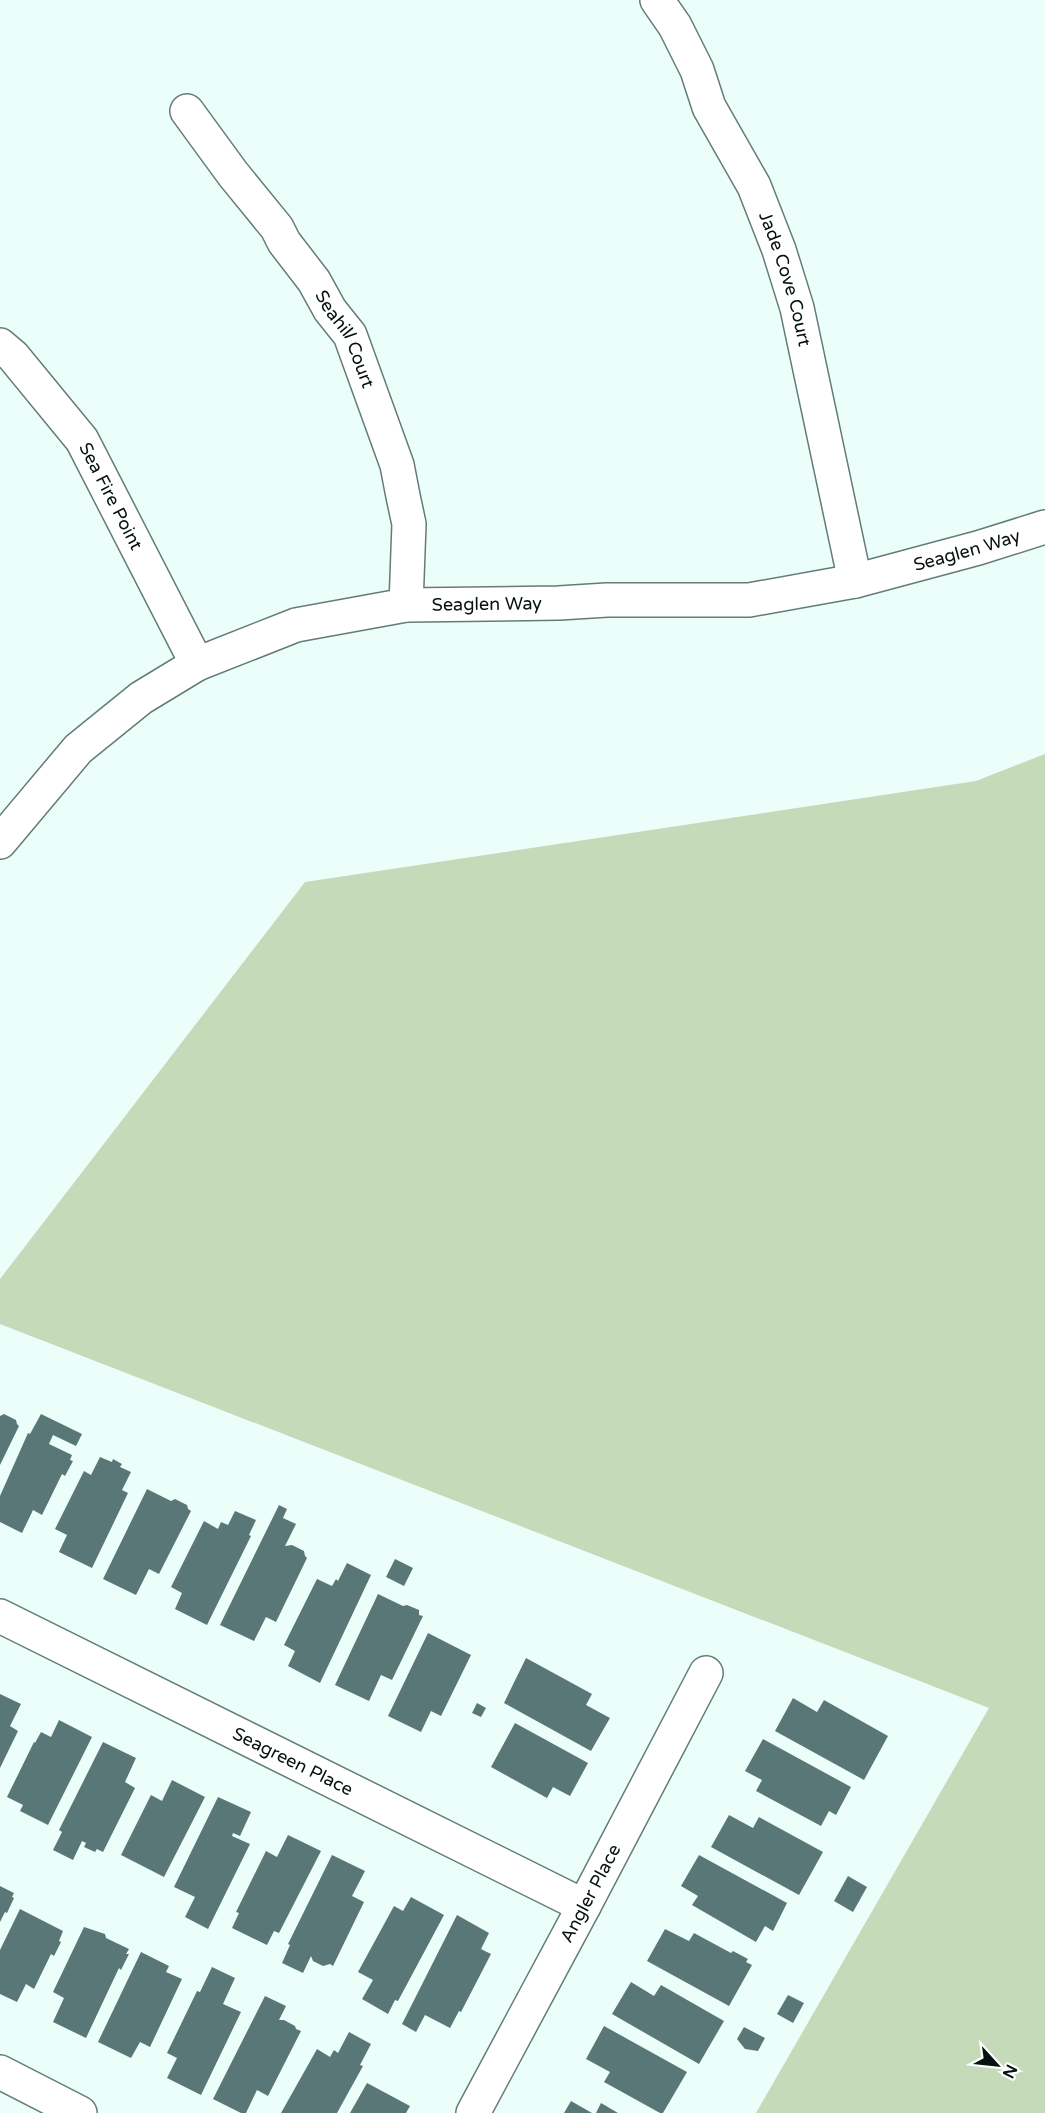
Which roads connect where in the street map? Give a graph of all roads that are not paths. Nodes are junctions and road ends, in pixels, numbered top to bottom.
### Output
1 (657, 0) edge
2 (187, 111) dead end
3 (0, 345) edge
4 (1045, 527) edge
5 (855, 581) junction
6 (406, 605) junction
7 (197, 664) junction
8 (0, 842) edge
9 (0, 1616) edge
10 (706, 1673) dead end
11 (584, 1906) junction
12 (0, 2072) edge
13 (80, 2113) edge
14 (473, 2113) edge

1 - 5 street, Jade Cove Court
2 - 6 street, Seahill Court
3 - 7 street, Sea Fire Point
4 - 5 street, Seaglen Way
5 - 6 street, Seaglen Way
6 - 7 street, Seaglen Way
7 - 8 street, Seaglen Way
9 - 11 street, Seagreen Place
10 - 11 street, Angler Place
11 - 14 street, Angler Place
12 - 13 street

